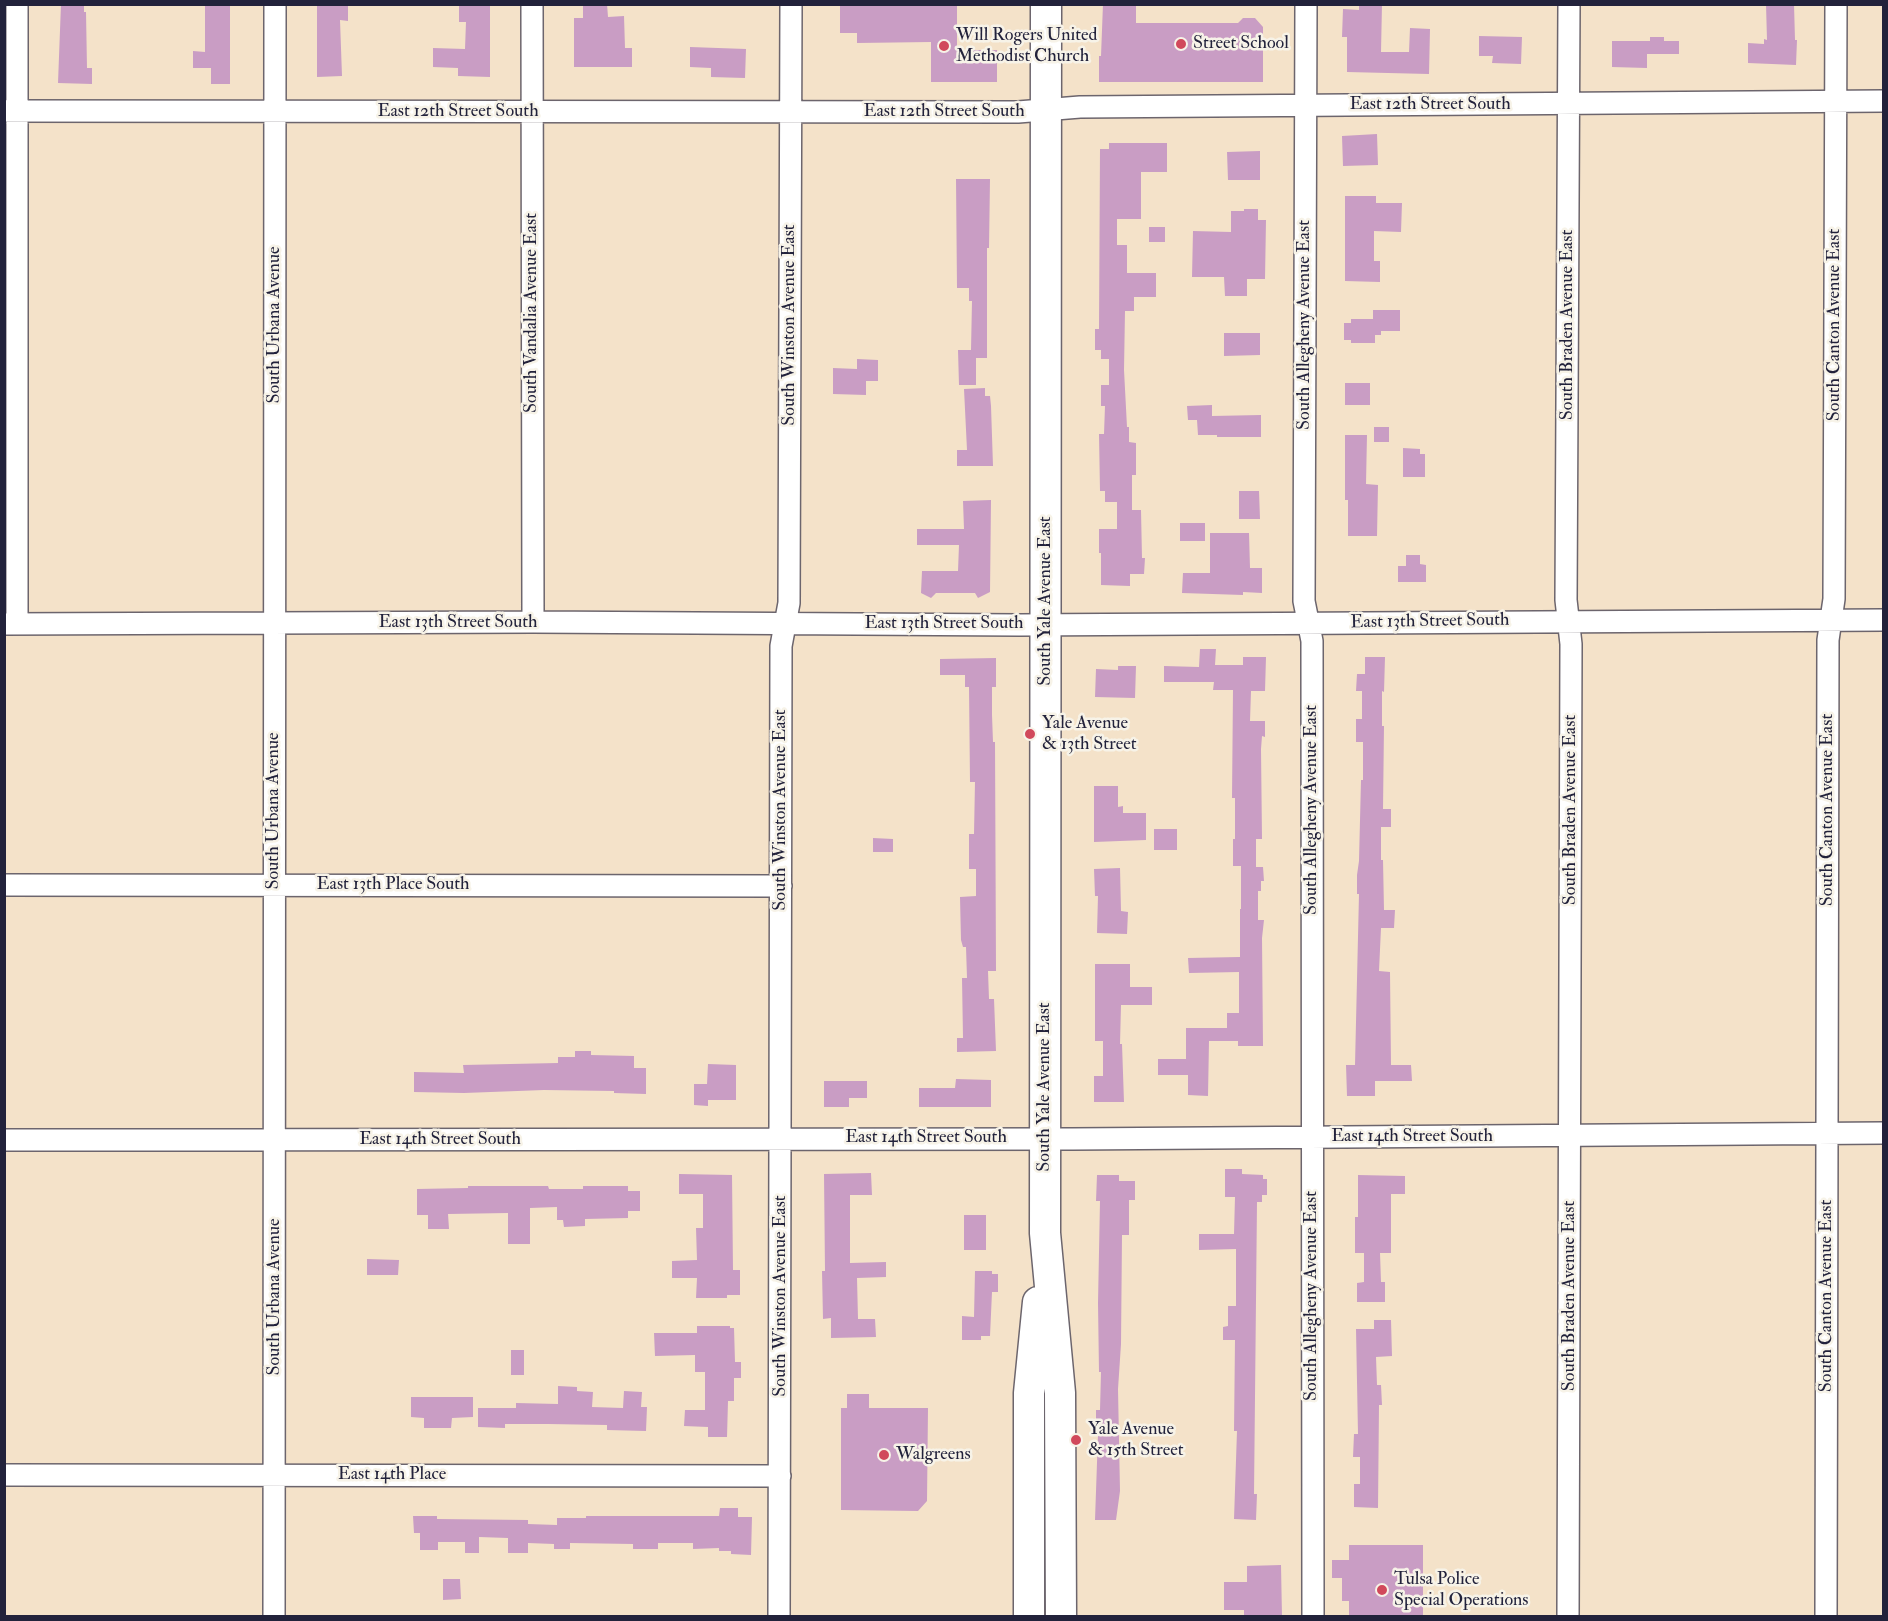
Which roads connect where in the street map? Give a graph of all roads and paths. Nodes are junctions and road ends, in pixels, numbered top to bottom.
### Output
1 (17, 4) edge
2 (275, 4) edge
3 (532, 4) edge
4 (790, 4) edge
5 (1046, 4) edge
6 (1306, 4) edge
7 (1569, 4) edge
8 (1836, 4) edge
9 (1835, 101) junction
10 (1884, 101) edge
11 (1569, 104) junction
12 (1306, 106) junction
13 (275, 110) junction
14 (1046, 110) junction
15 (11, 111) edge
16 (532, 112) junction
17 (790, 112) junction
18 (1831, 620) junction
19 (1884, 620) edge
20 (1568, 621) junction
21 (532, 622) junction
22 (1309, 623) junction
23 (11, 624) edge
24 (274, 624) junction
25 (785, 624) junction
26 (1046, 624) junction
27 (4, 885) edge
28 (274, 885) junction
29 (781, 886) junction
30 (1828, 1133) junction
31 (1884, 1133) edge
32 (1571, 1136) junction
33 (781, 1138) junction
34 (1312, 1138) junction
35 (1044, 1139) junction
36 (4, 1140) edge
37 (276, 1140) junction
38 (1045, 1233) junction
39 (1029, 1393) junction
40 (1060, 1393) junction
41 (4, 1475) edge
42 (275, 1475) junction
43 (780, 1476) junction
44 (274, 1617) edge
45 (779, 1617) edge
46 (1029, 1617) edge
47 (1061, 1617) edge
48 (1312, 1617) edge
49 (1568, 1617) edge
50 (1826, 1617) edge

1 - 15 street
2 - 13 street, South Urbana Avenue
3 - 16 street, South Vandalia Avenue East
4 - 17 street, South Winston Avenue East
5 - 14 main road, South Yale Avenue East
6 - 12 street, South Allegheny Avenue East
7 - 11 street, South Braden Avenue East
8 - 9 street, South Canton Avenue East
9 - 10 street, East 12th Street South
9 - 11 street, East 12th Street South
9 - 18 street, South Canton Avenue East
11 - 12 street, East 12th Street South
11 - 20 street, South Braden Avenue East
12 - 14 street, East 12th Street South
12 - 22 street, South Allegheny Avenue East
13 - 15 street, East 12th Street South
13 - 16 street, East 12th Street South
13 - 24 street, South Urbana Avenue
14 - 17 street, East 12th Street South
14 - 26 main road, South Yale Avenue East
15 - 23 street
16 - 17 street, East 12th Street South
16 - 21 street, South Vandalia Avenue East
17 - 25 street, South Winston Avenue East
18 - 19 street, East 13th Street South
18 - 20 street, East 13th Street South
18 - 30 street, South Canton Avenue East
20 - 22 street, East 13th Street South
20 - 32 street, South Braden Avenue East
21 - 24 street, East 13th Street South
21 - 25 street, East 13th Street South
22 - 26 street, East 13th Street South
22 - 34 street, South Allegheny Avenue East
23 - 24 street, East 13th Street South
24 - 28 street, South Urbana Avenue
25 - 26 street, East 13th Street South
25 - 29 street, South Winston Avenue East
26 - 35 main road, South Yale Avenue East
27 - 28 street, East 13th Place South
28 - 29 street, East 13th Place South
28 - 37 street, South Urbana Avenue
29 - 33 street, South Winston Avenue East
30 - 31 street, East 14th Street South
30 - 32 street, East 14th Street South
30 - 50 street, South Canton Avenue East
32 - 34 street, East 14th Street South
32 - 49 street, South Braden Avenue East
33 - 35 street, East 14th Street South
33 - 37 street, East 14th Street South
33 - 43 street, South Winston Avenue East
34 - 35 street, East 14th Street South
34 - 48 street, South Allegheny Avenue East
35 - 38 main road, South Yale Avenue East
36 - 37 street, East 14th Street South
37 - 42 street, South Urbana Avenue
38 - 39 main road, South Yale Avenue East
38 - 40 main road, South Yale Avenue East
39 - 40 main road
39 - 46 main road, South Yale Avenue East
40 - 47 main road, South Yale Avenue East
41 - 42 street, East 14th Place
42 - 43 street, East 14th Place
42 - 44 street, South Urbana Avenue
43 - 45 street, South Winston Avenue East

